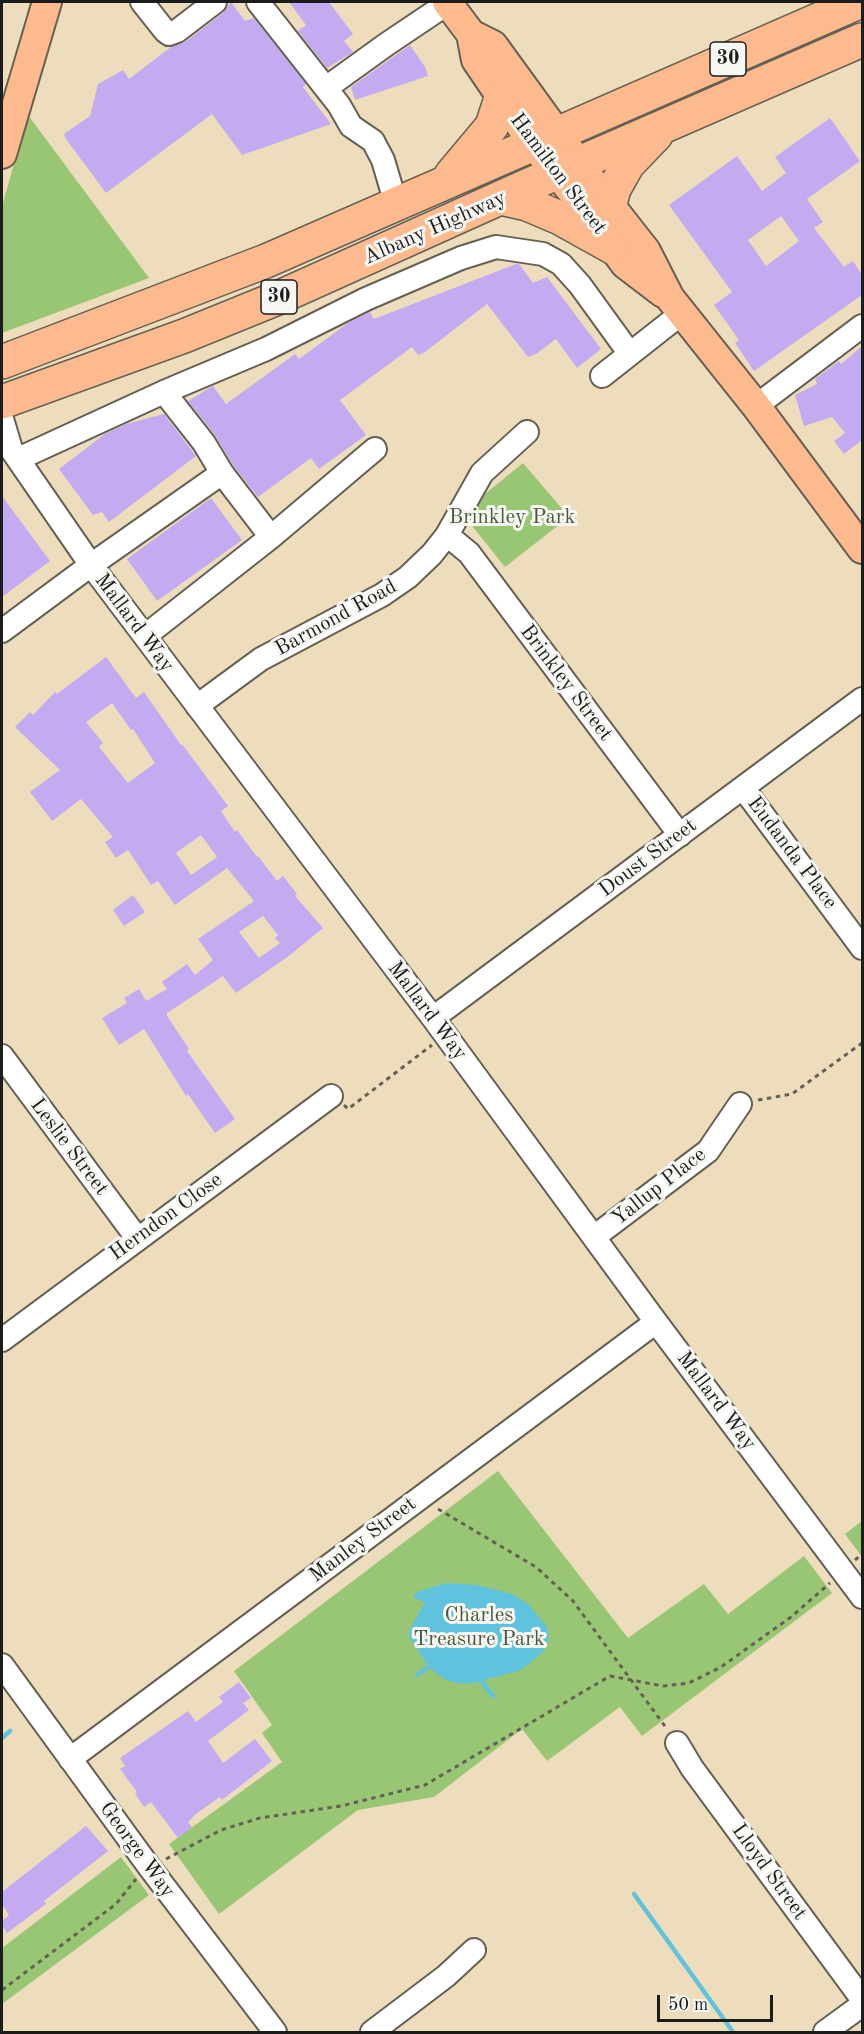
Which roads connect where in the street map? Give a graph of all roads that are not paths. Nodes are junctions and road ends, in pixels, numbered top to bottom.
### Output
1 (47, 2) edge
2 (142, 2) edge
3 (215, 2) edge
4 (258, 2) edge
5 (447, 2) edge
6 (859, 2) edge
7 (471, 34) junction
8 (862, 40) edge
9 (326, 88) junction
10 (501, 98) junction
11 (663, 127) junction
12 (546, 139) junction
13 (2, 154) edge
14 (568, 169) junction
15 (444, 183) junction
16 (500, 198) junction
17 (396, 204) junction
18 (610, 204) junction
19 (614, 248) junction
20 (676, 305) junction
21 (862, 326) edge
22 (630, 354) junction
23 (2, 362) edge
24 (602, 376) dead end
25 (164, 392) junction
26 (2, 402) edge
27 (756, 406) junction
28 (2, 419) edge
29 (527, 432) dead end
30 (375, 449) dead end
31 (14, 454) junction
32 (222, 473) junction
33 (447, 535) junction
34 (271, 537) junction
35 (862, 549) edge
36 (91, 565) junction
37 (2, 631) edge
38 (144, 636) junction
39 (862, 699) edge
40 (197, 706) junction
41 (743, 788) junction
42 (680, 835) junction
43 (862, 948) edge
44 (439, 1026) junction
45 (2, 1056) edge
46 (331, 1096) road end
47 (741, 1104) road end
48 (594, 1237) junction
49 (137, 1238) junction
50 (656, 1322) junction
51 (2, 1340) edge
52 (862, 1597) edge
53 (2, 1665) edge
54 (677, 1743) road end
55 (70, 1759) junction
56 (474, 1950) dead end
57 (862, 2000) edge
58 (862, 2005) edge
59 (274, 2032) edge
60 (372, 2032) edge
61 (825, 2032) edge

1 - 13 main road
2 - 3 street
4 - 9 street
5 - 7 main road, Hamilton Street
5 - 9 street
6 - 12 highway, Albany Highway / 30
7 - 10 main road, Hamilton Street
7 - 12 main road, Hamilton Street
8 - 11 highway, Albany Highway / 30
9 - 17 street
10 - 12 main road, Hamilton Street
10 - 15 highway
11 - 14 highway, Albany Highway / 30
11 - 18 highway
12 - 14 main road, Hamilton Street
12 - 15 highway, Albany Highway / 30
14 - 16 highway, Albany Highway / 30
14 - 18 main road, Hamilton Street
14 - 19 main road, Hamilton Street
15 - 17 highway, Albany Highway / 30
16 - 19 highway
16 - 26 highway, Albany Highway / 30
17 - 23 highway, Albany Highway / 30
18 - 20 main road, Hamilton Street
19 - 20 main road, Hamilton Street
20 - 22 street
20 - 27 main road, Hamilton Street
21 - 27 street
22 - 24 street
22 - 25 street
25 - 31 street
25 - 32 street
27 - 35 main road, Hamilton Street
28 - 31 street, Mallard Way
29 - 33 street, Barmond Road
30 - 34 street
31 - 36 street, Mallard Way
32 - 34 street
32 - 36 street
33 - 40 street, Barmond Road
33 - 42 street, Brinkley Street
34 - 38 street
36 - 37 street
36 - 38 street, Mallard Way
38 - 40 street, Mallard Way
39 - 41 street, Doust Street
40 - 44 street, Mallard Way
41 - 42 street, Doust Street
41 - 43 street, Eudanda Place
42 - 44 street, Doust Street
44 - 48 street, Mallard Way
45 - 49 street, Leslie Street
46 - 49 street, Herndon Close
47 - 48 street, Yallup Place
48 - 50 street, Mallard Way
49 - 51 street, Herndon Close
50 - 52 street, Mallard Way
50 - 55 street, Manley Street
53 - 55 street, George Way
54 - 57 street, Lloyd Street
55 - 59 street, George Way
56 - 60 street
58 - 61 street

